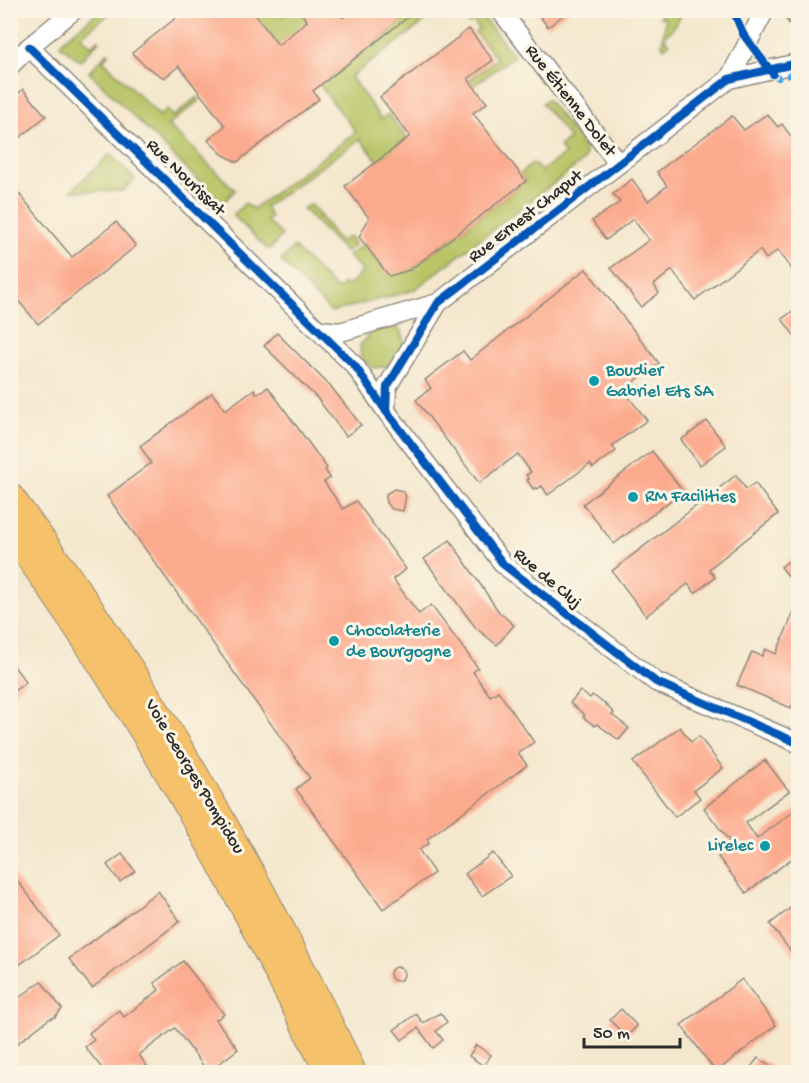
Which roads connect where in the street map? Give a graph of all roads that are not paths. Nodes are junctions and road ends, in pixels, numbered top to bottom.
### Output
1 (74, 10) edge
2 (500, 10) edge
3 (765, 10) edge
4 (795, 10) edge
5 (798, 15) edge
6 (29, 48) junction
7 (798, 63) edge
8 (10, 66) edge
9 (729, 79) junction
10 (619, 164) junction
11 (438, 303) junction
12 (320, 330) junction
13 (386, 411) junction
14 (10, 496) edge
15 (10, 531) edge
16 (798, 743) edge
17 (234, 892) junction
18 (337, 1039) junction
19 (310, 1072) edge
20 (328, 1072) edge
21 (353, 1072) edge
22 (358, 1072) edge

1 - 6 street
2 - 10 street, Rue Étienne Dolet
3 - 9 street, Rue Ernest Chaput
4 - 5 main road
6 - 8 street
6 - 12 street, Rue Nourissat
7 - 9 street, Rue Ernest Chaput
9 - 10 street, Rue Ernest Chaput
10 - 11 street, Rue Ernest Chaput
11 - 12 street, Rue Ernest Chaput
11 - 13 street, Rue Ernest Chaput
12 - 13 street, Rue de Cluj
13 - 16 street, Rue de Cluj
14 - 18 highway, Voie Georges Pompidou
15 - 17 highway, Voie Georges Pompidou
17 - 19 highway
17 - 20 highway, Voie Georges Pompidou
18 - 21 highway, Voie Georges Pompidou
18 - 22 highway

